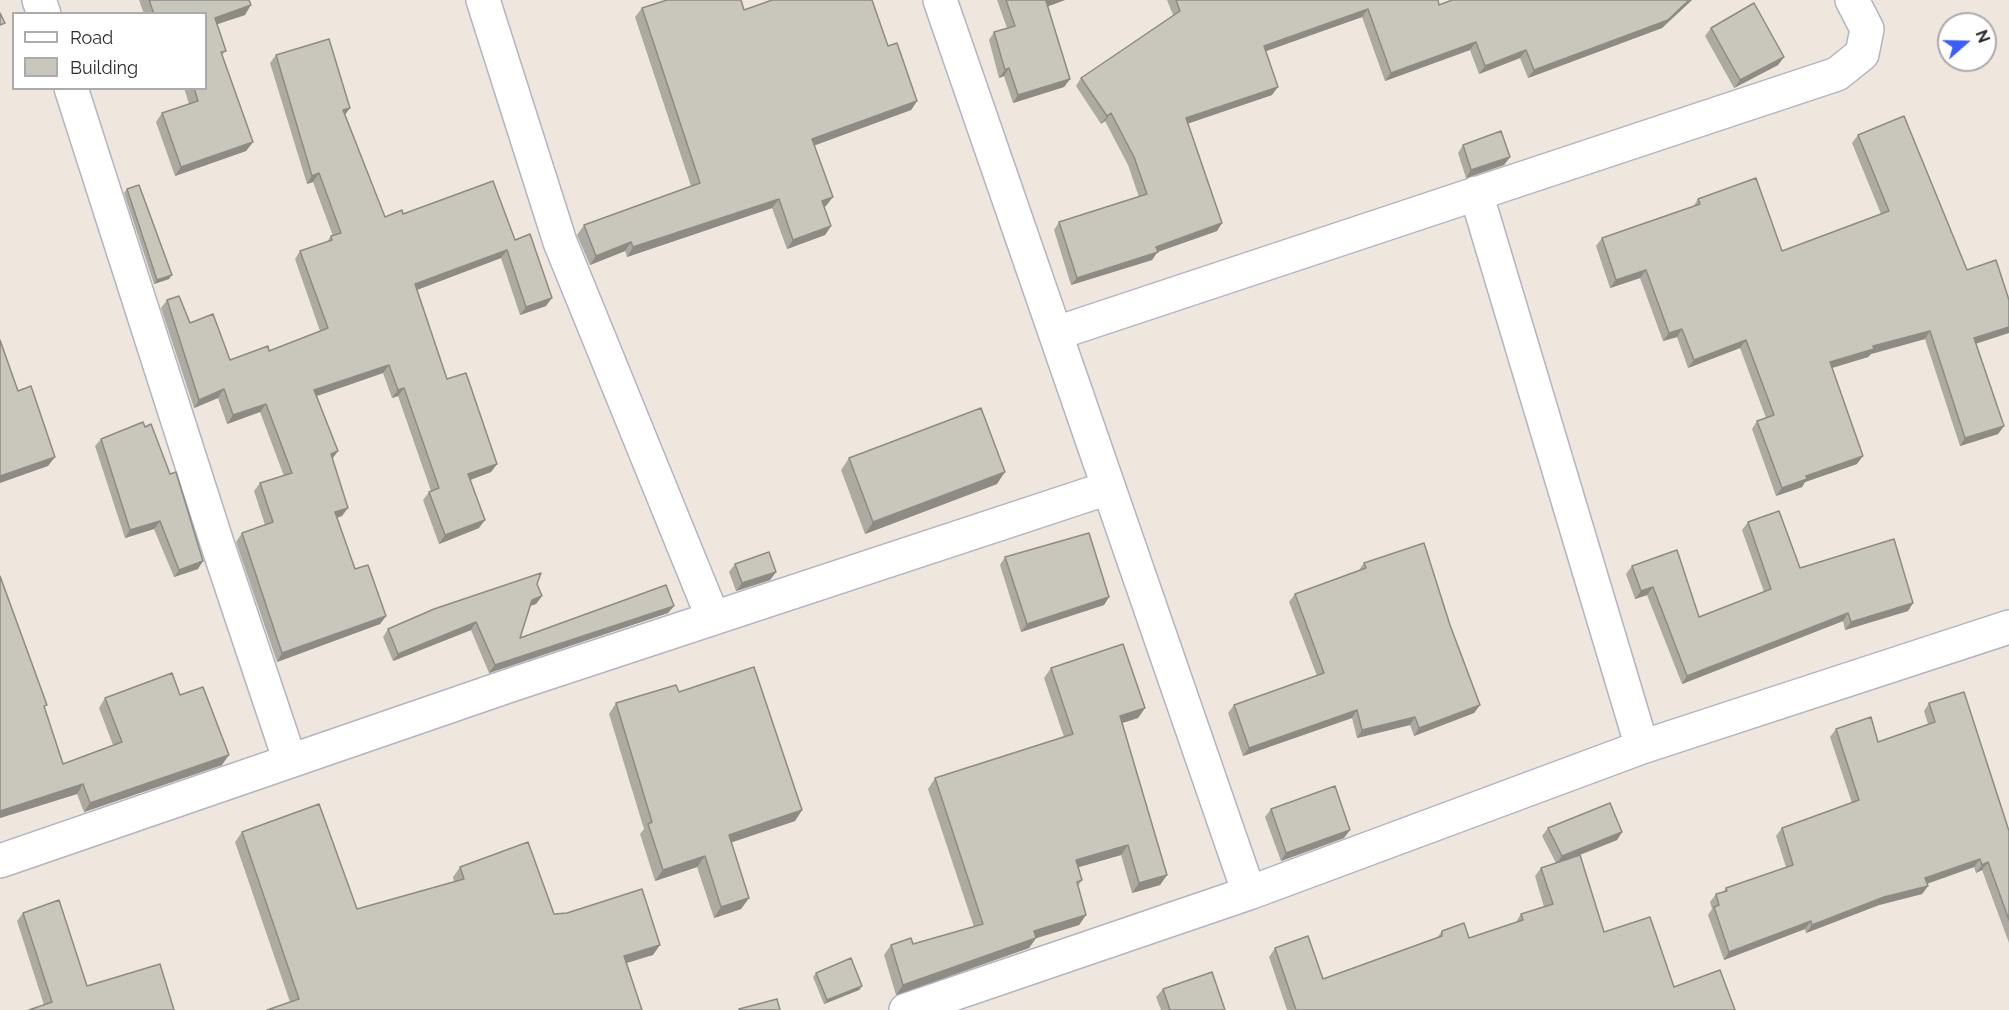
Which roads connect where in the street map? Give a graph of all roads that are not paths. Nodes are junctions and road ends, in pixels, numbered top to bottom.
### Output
1 (483, 0) edge
2 (940, 0) edge
3 (1852, 0) edge
4 (72, 90) edge
5 (1476, 193) junction
6 (1057, 333) junction
7 (1108, 488) junction
8 (713, 618) junction
9 (2009, 627) edge
10 (1642, 747) junction
11 (290, 761) junction
12 (0, 861) edge
13 (1249, 893) junction
14 (906, 1010) edge

1 - 8 street
2 - 6 street
3 - 5 street
4 - 11 street
5 - 6 street
5 - 10 street
6 - 7 street
7 - 8 street
7 - 13 street
8 - 11 street
9 - 10 street
10 - 13 street
11 - 12 street
13 - 14 street

